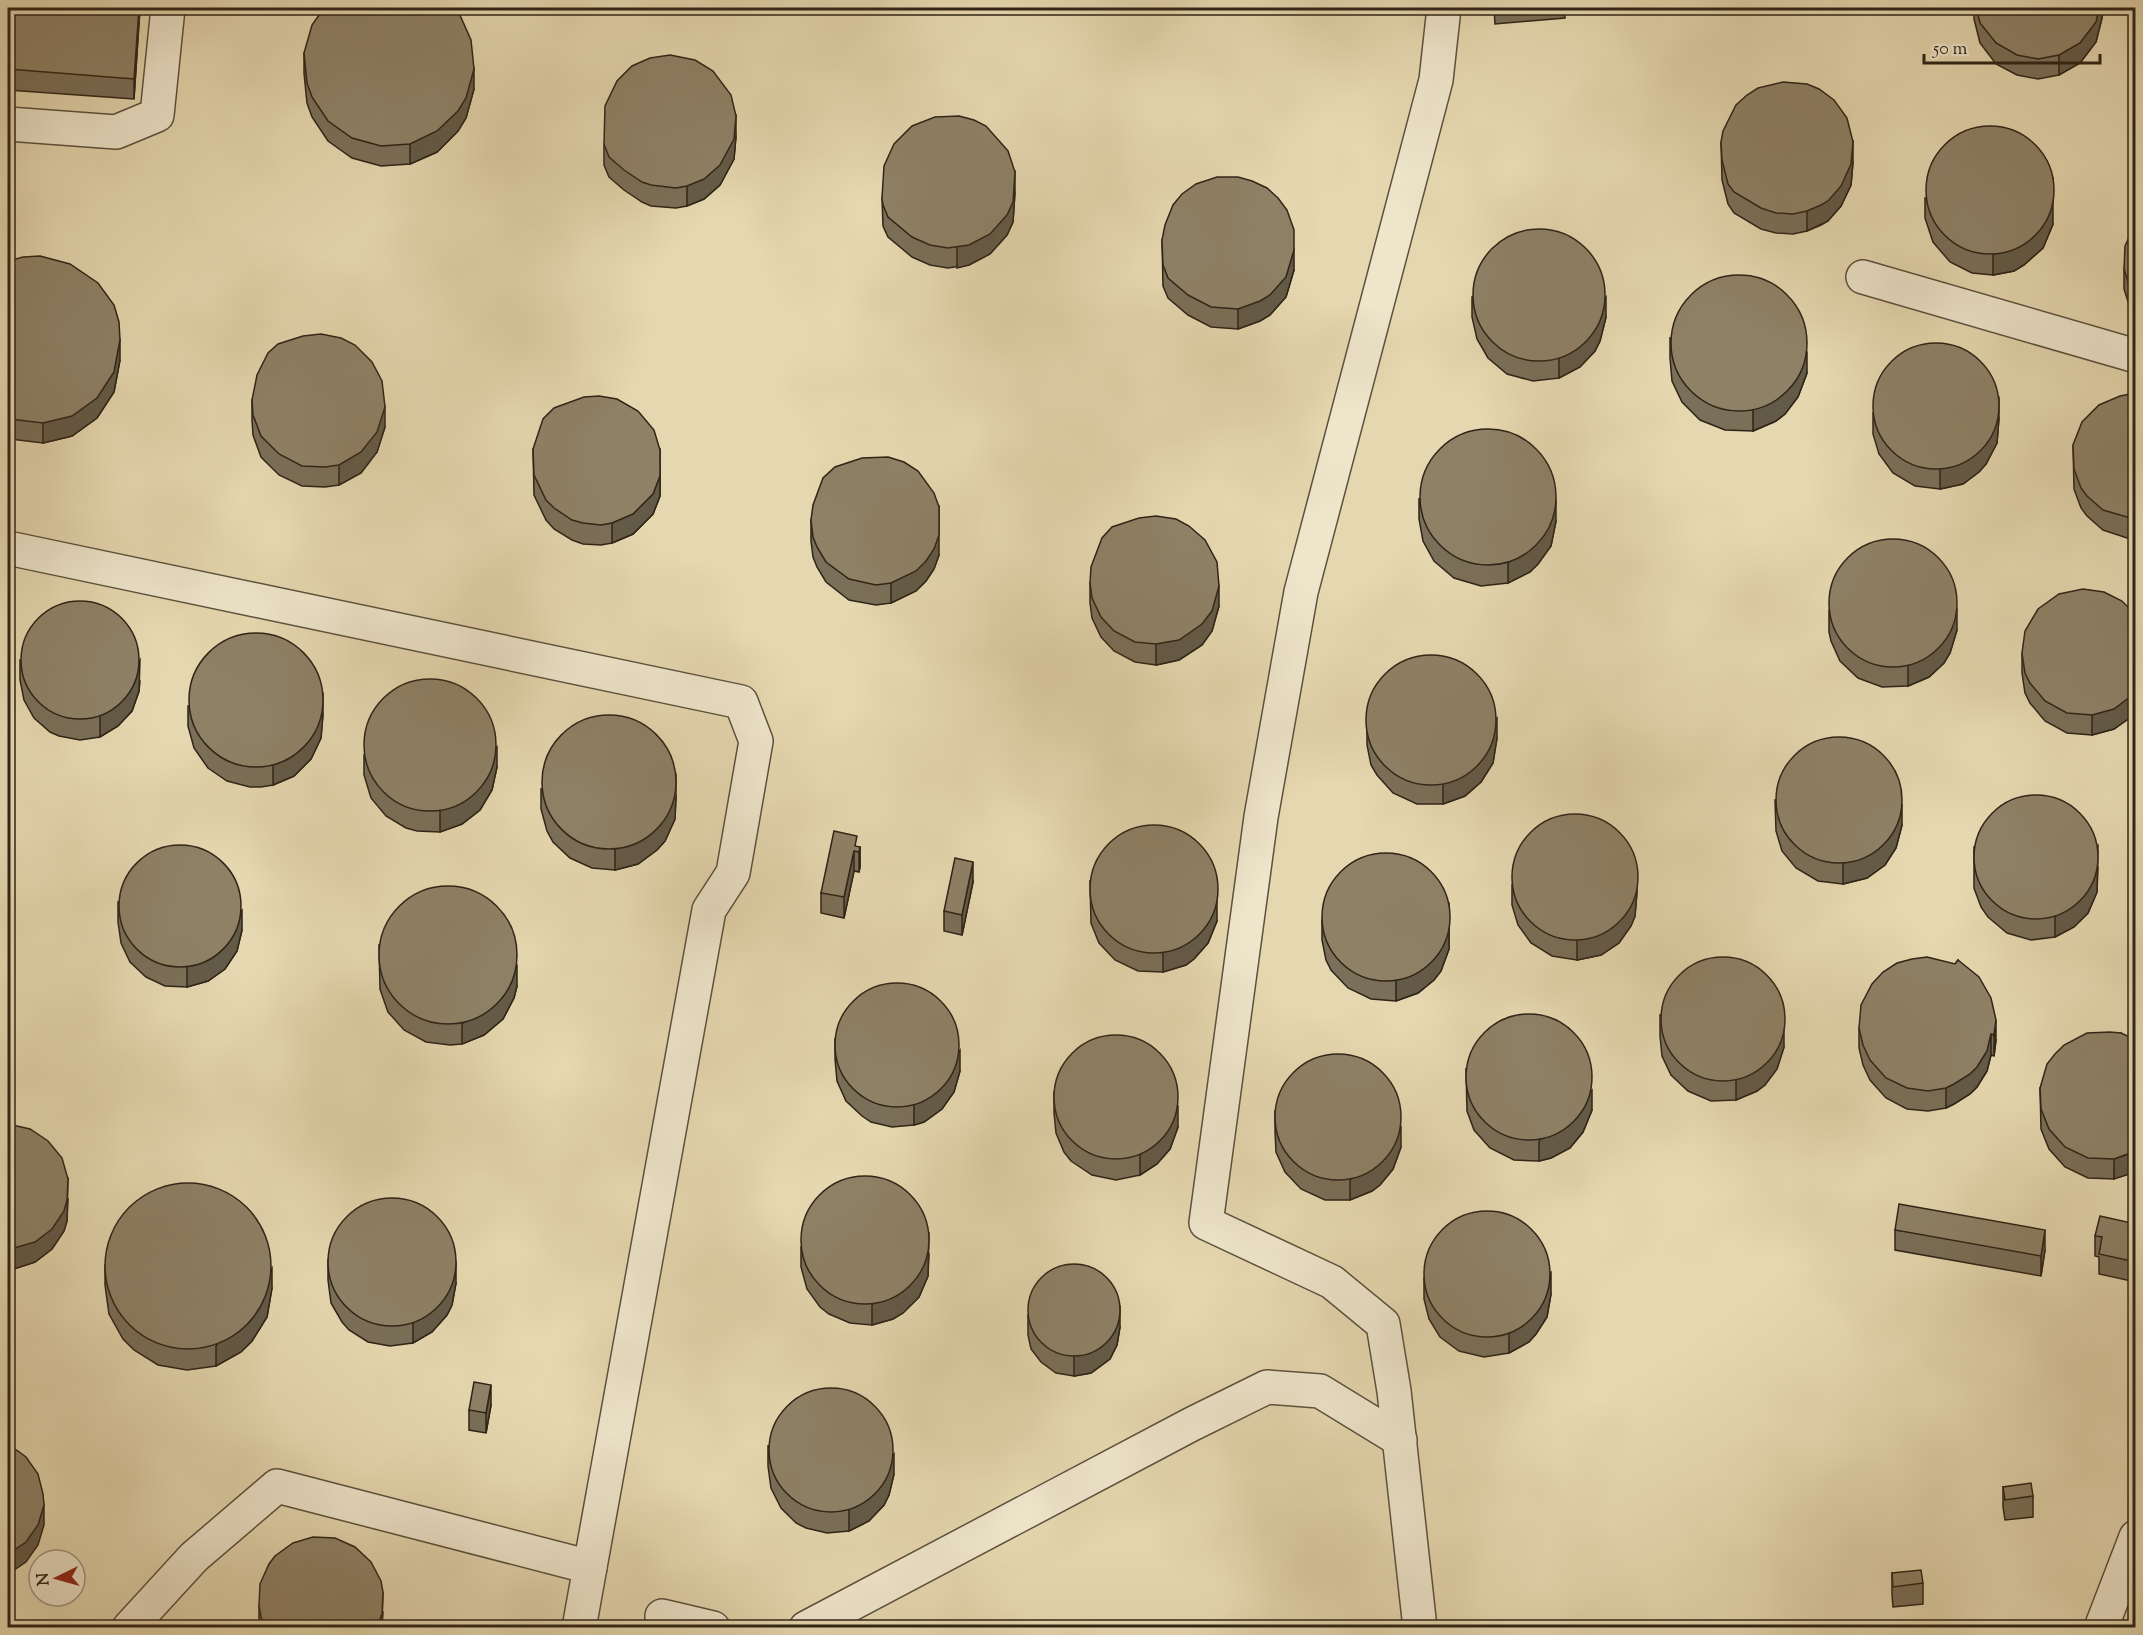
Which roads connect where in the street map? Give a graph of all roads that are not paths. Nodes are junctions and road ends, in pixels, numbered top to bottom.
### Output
1 (168, 8) edge
2 (1444, 8) edge
3 (8, 124) edge
4 (1863, 277) dead end
5 (2136, 356) edge
6 (8, 548) edge
7 (1400, 1440) junction
8 (2136, 1537) edge
9 (591, 1567) junction
10 (662, 1616) dead end
11 (129, 1628) edge
12 (579, 1628) edge
13 (713, 1628) edge
14 (806, 1628) edge
15 (1420, 1628) edge
16 (2101, 1628) edge

1 - 3 lane
2 - 7 lane
4 - 5 lane
6 - 9 lane
7 - 14 lane
7 - 15 lane
8 - 16 lane
9 - 11 lane
9 - 12 lane
10 - 13 lane

